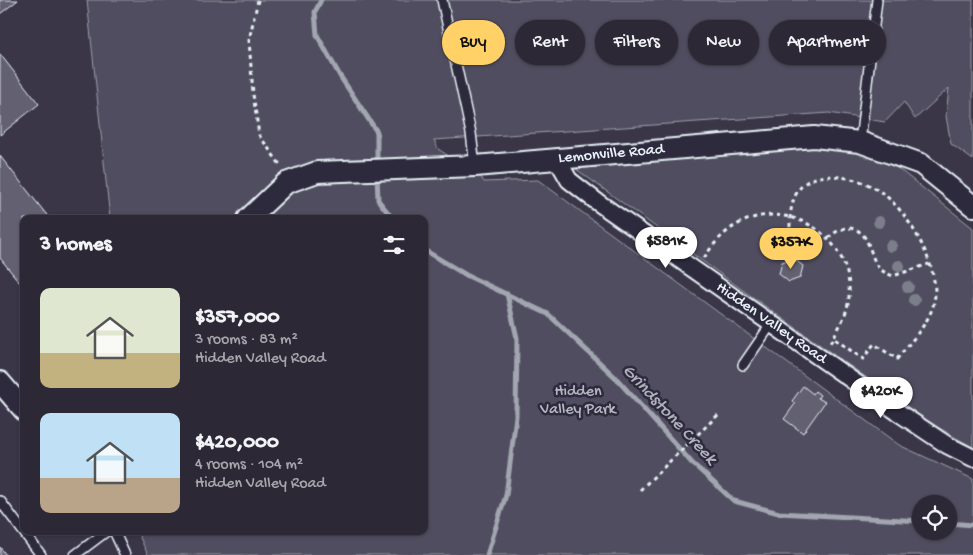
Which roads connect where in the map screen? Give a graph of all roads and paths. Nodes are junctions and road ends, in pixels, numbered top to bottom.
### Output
1 (258, 0) edge
2 (442, 0) edge
3 (877, 0) edge
4 (860, 142) junction
5 (557, 159) junction
6 (475, 166) junction
7 (292, 181) junction
8 (973, 206) edge
9 (252, 215) edge
10 (791, 217) junction
11 (828, 238) junction
12 (812, 256) dead end
13 (929, 264) junction
14 (696, 270) junction
15 (772, 323) junction
16 (833, 338) junction
17 (822, 359) junction
18 (743, 365) dead end
19 (0, 382) edge
20 (20, 405) edge
21 (719, 414) dead end
22 (973, 458) edge
23 (640, 490) dead end
24 (0, 501) edge
25 (20, 527) edge
26 (26, 535) edge
27 (102, 535) edge
28 (116, 535) edge
29 (41, 555) edge
30 (75, 555) edge
31 (125, 555) edge

1 - 7 path
2 - 6 lane
3 - 4 lane
4 - 5 street, Lemonville Road
4 - 8 street, Lemonville Road
5 - 6 street, Lemonville Road
5 - 14 street, Hidden Valley Road
6 - 7 street, Lemonville Road
7 - 9 street, Lemonville Road
10 - 11 path
10 - 12 path
10 - 13 path
10 - 14 path
11 - 13 path
11 - 16 path
13 - 16 path
14 - 15 street, Hidden Valley Road
15 - 17 street, Hidden Valley Road
15 - 18 lane
16 - 17 path
17 - 22 street, Hidden Valley Road
19 - 20 street
21 - 23 path
24 - 25 lane
26 - 29 lane
27 - 30 lane
28 - 31 lane

